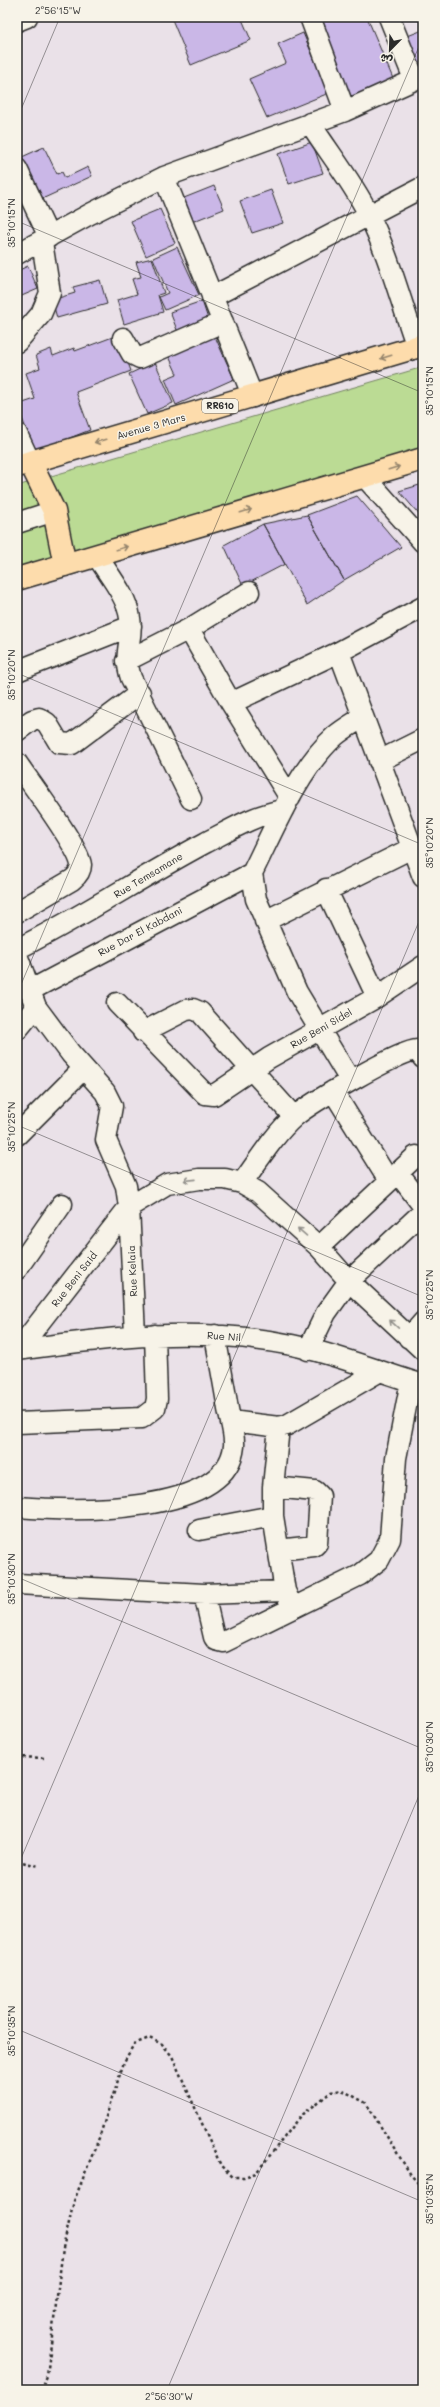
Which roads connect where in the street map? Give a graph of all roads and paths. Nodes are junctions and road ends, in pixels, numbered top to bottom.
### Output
1 (27, 17) edge
2 (310, 17) edge
3 (389, 17) edge
4 (17, 21) edge
5 (418, 77) edge
6 (345, 111) junction
7 (310, 123) junction
8 (17, 169) edge
9 (164, 176) junction
10 (423, 187) edge
11 (368, 214) junction
12 (45, 240) junction
13 (17, 254) edge
14 (212, 297) junction
15 (222, 322) junction
16 (123, 338) dead end
17 (17, 342) edge
18 (420, 346) edge
19 (253, 397) junction
20 (17, 434) edge
21 (423, 459) edge
22 (24, 464) edge
23 (365, 477) junction
24 (54, 512) junction
25 (17, 523) edge
26 (423, 542) edge
27 (96, 556) junction
28 (65, 565) junction
29 (17, 579) edge
30 (249, 592) dead end
31 (423, 607) edge
32 (130, 626) junction
33 (189, 629) junction
34 (339, 652) junction
35 (126, 661) junction
36 (17, 671) edge
37 (140, 693) junction
38 (231, 703) junction
39 (363, 717) junction
40 (17, 731) edge
41 (423, 739) edge
42 (380, 761) junction
43 (17, 763) edge
44 (192, 799) dead end
45 (286, 804) junction
46 (412, 848) junction
47 (422, 871) edge
48 (252, 873) junction
49 (326, 889) junction
50 (17, 912) edge
51 (265, 921) junction
52 (17, 949) edge
53 (17, 955) edge
54 (423, 966) edge
55 (378, 996) junction
56 (33, 999) junction
57 (117, 1003) dead end
58 (318, 1029) junction
59 (17, 1030) edge
60 (143, 1032) junction
61 (423, 1058) edge
62 (84, 1069) junction
63 (252, 1070) junction
64 (350, 1080) junction
65 (333, 1091) junction
66 (294, 1118) junction
67 (17, 1135) edge
68 (416, 1156) dead end
69 (394, 1177) junction
70 (242, 1183) junction
71 (62, 1204) dead end
72 (423, 1206) edge
73 (129, 1207) junction
74 (423, 1212) edge
75 (319, 1247) junction
76 (17, 1269) edge
77 (348, 1281) junction
78 (423, 1322) edge
79 (214, 1334) junction
80 (145, 1335) junction
81 (20, 1344) edge
82 (416, 1344) edge
83 (308, 1350) junction
84 (380, 1371) junction
85 (417, 1383) edge
86 (231, 1421) junction
87 (17, 1423) edge
88 (279, 1427) junction
89 (273, 1487) junction
90 (17, 1508) edge
91 (273, 1516) junction
92 (199, 1530) dead end
93 (278, 1550) junction
94 (17, 1584) edge
95 (285, 1591) junction
96 (204, 1594) junction
97 (293, 1610) junction
98 (17, 1757) edge
99 (47, 1758) dead end
100 (17, 1862) edge
101 (39, 1866) dead end
102 (423, 2189) edge
103 (41, 2390) edge

1 - 4 street
2 - 6 street
3 - 5 street
5 - 6 street
6 - 7 street
7 - 9 street
7 - 11 street
8 - 12 street
9 - 12 street
9 - 14 street
10 - 11 street
11 - 14 street
11 - 18 street
12 - 13 street
12 - 17 street
14 - 15 street
15 - 16 street
15 - 19 street
18 -> 19 main road, Avenue 3 Mars / RR610
19 -> 22 main road, Avenue 3 Mars / RR610
20 - 22 street
23 -> 21 main road
22 - 24 main road
23 - 26 street
27 -> 23 main road
24 - 25 street
24 - 28 main road
27 - 28 main road
27 - 32 street
28 - 29 main road
30 - 33 street
31 - 34 street
32 - 35 street
32 - 36 street
33 - 35 street
33 - 38 street
34 - 38 street
34 - 39 street
35 - 37 street
37 - 40 street
37 - 44 street
38 - 45 street
39 - 42 street
39 - 45 street
41 - 42 street
42 - 46 street
43 - 50 street
45 - 48 street
45 - 52 street, Rue Temsamane
46 - 47 street
46 - 49 street
48 - 51 street
48 - 56 street, Rue Dar El Kabdani
49 - 51 street
49 - 55 street
51 - 58 street
53 - 56 street, Rue Kelaia
54 - 55 street, Rue Beni Sidel
55 - 58 street, Rue Beni Sidel
56 - 59 street
56 - 62 street, Rue Kelaia
57 - 60 street
58 - 63 street, Rue Beni Sidel
58 - 64 street
60 - 63 street
60 - 63 street, Rue Beni Sidel
61 - 64 street
62 - 67 street
62 - 73 street, Rue Kelaia
63 - 66 street
64 - 65 street
65 - 66 street
65 - 69 street
66 - 70 street
68 - 69 street
69 - 72 street
69 - 75 street
70 -> 73 street, Rue Beni Said
75 -> 70 street, Rue Beni Said
71 - 76 street
73 - 80 street, Rue Kelaia
73 - 81 street, Rue Beni Said
74 - 77 street
75 - 77 street, Rue Beni Said
82 -> 77 street, Rue Beni Said
77 - 83 street
78 - 82 street
79 - 80 street, Rue Nil
79 - 83 street, Rue Nil
79 - 86 street
80 - 81 street, Rue Nil
80 - 87 street, Rue Kelaia
83 - 84 street, Rue Nil
84 - 85 street, Rue Nil
84 - 88 street
85 - 97 street
86 - 88 street
86 - 90 street
88 - 89 street
89 - 91 street
89 - 93 street
91 - 92 street
91 - 93 street
93 - 95 street
94 - 96 street
95 - 96 street
95 - 97 street
96 - 97 street
98 - 99 path
100 - 101 path
102 - 103 path

